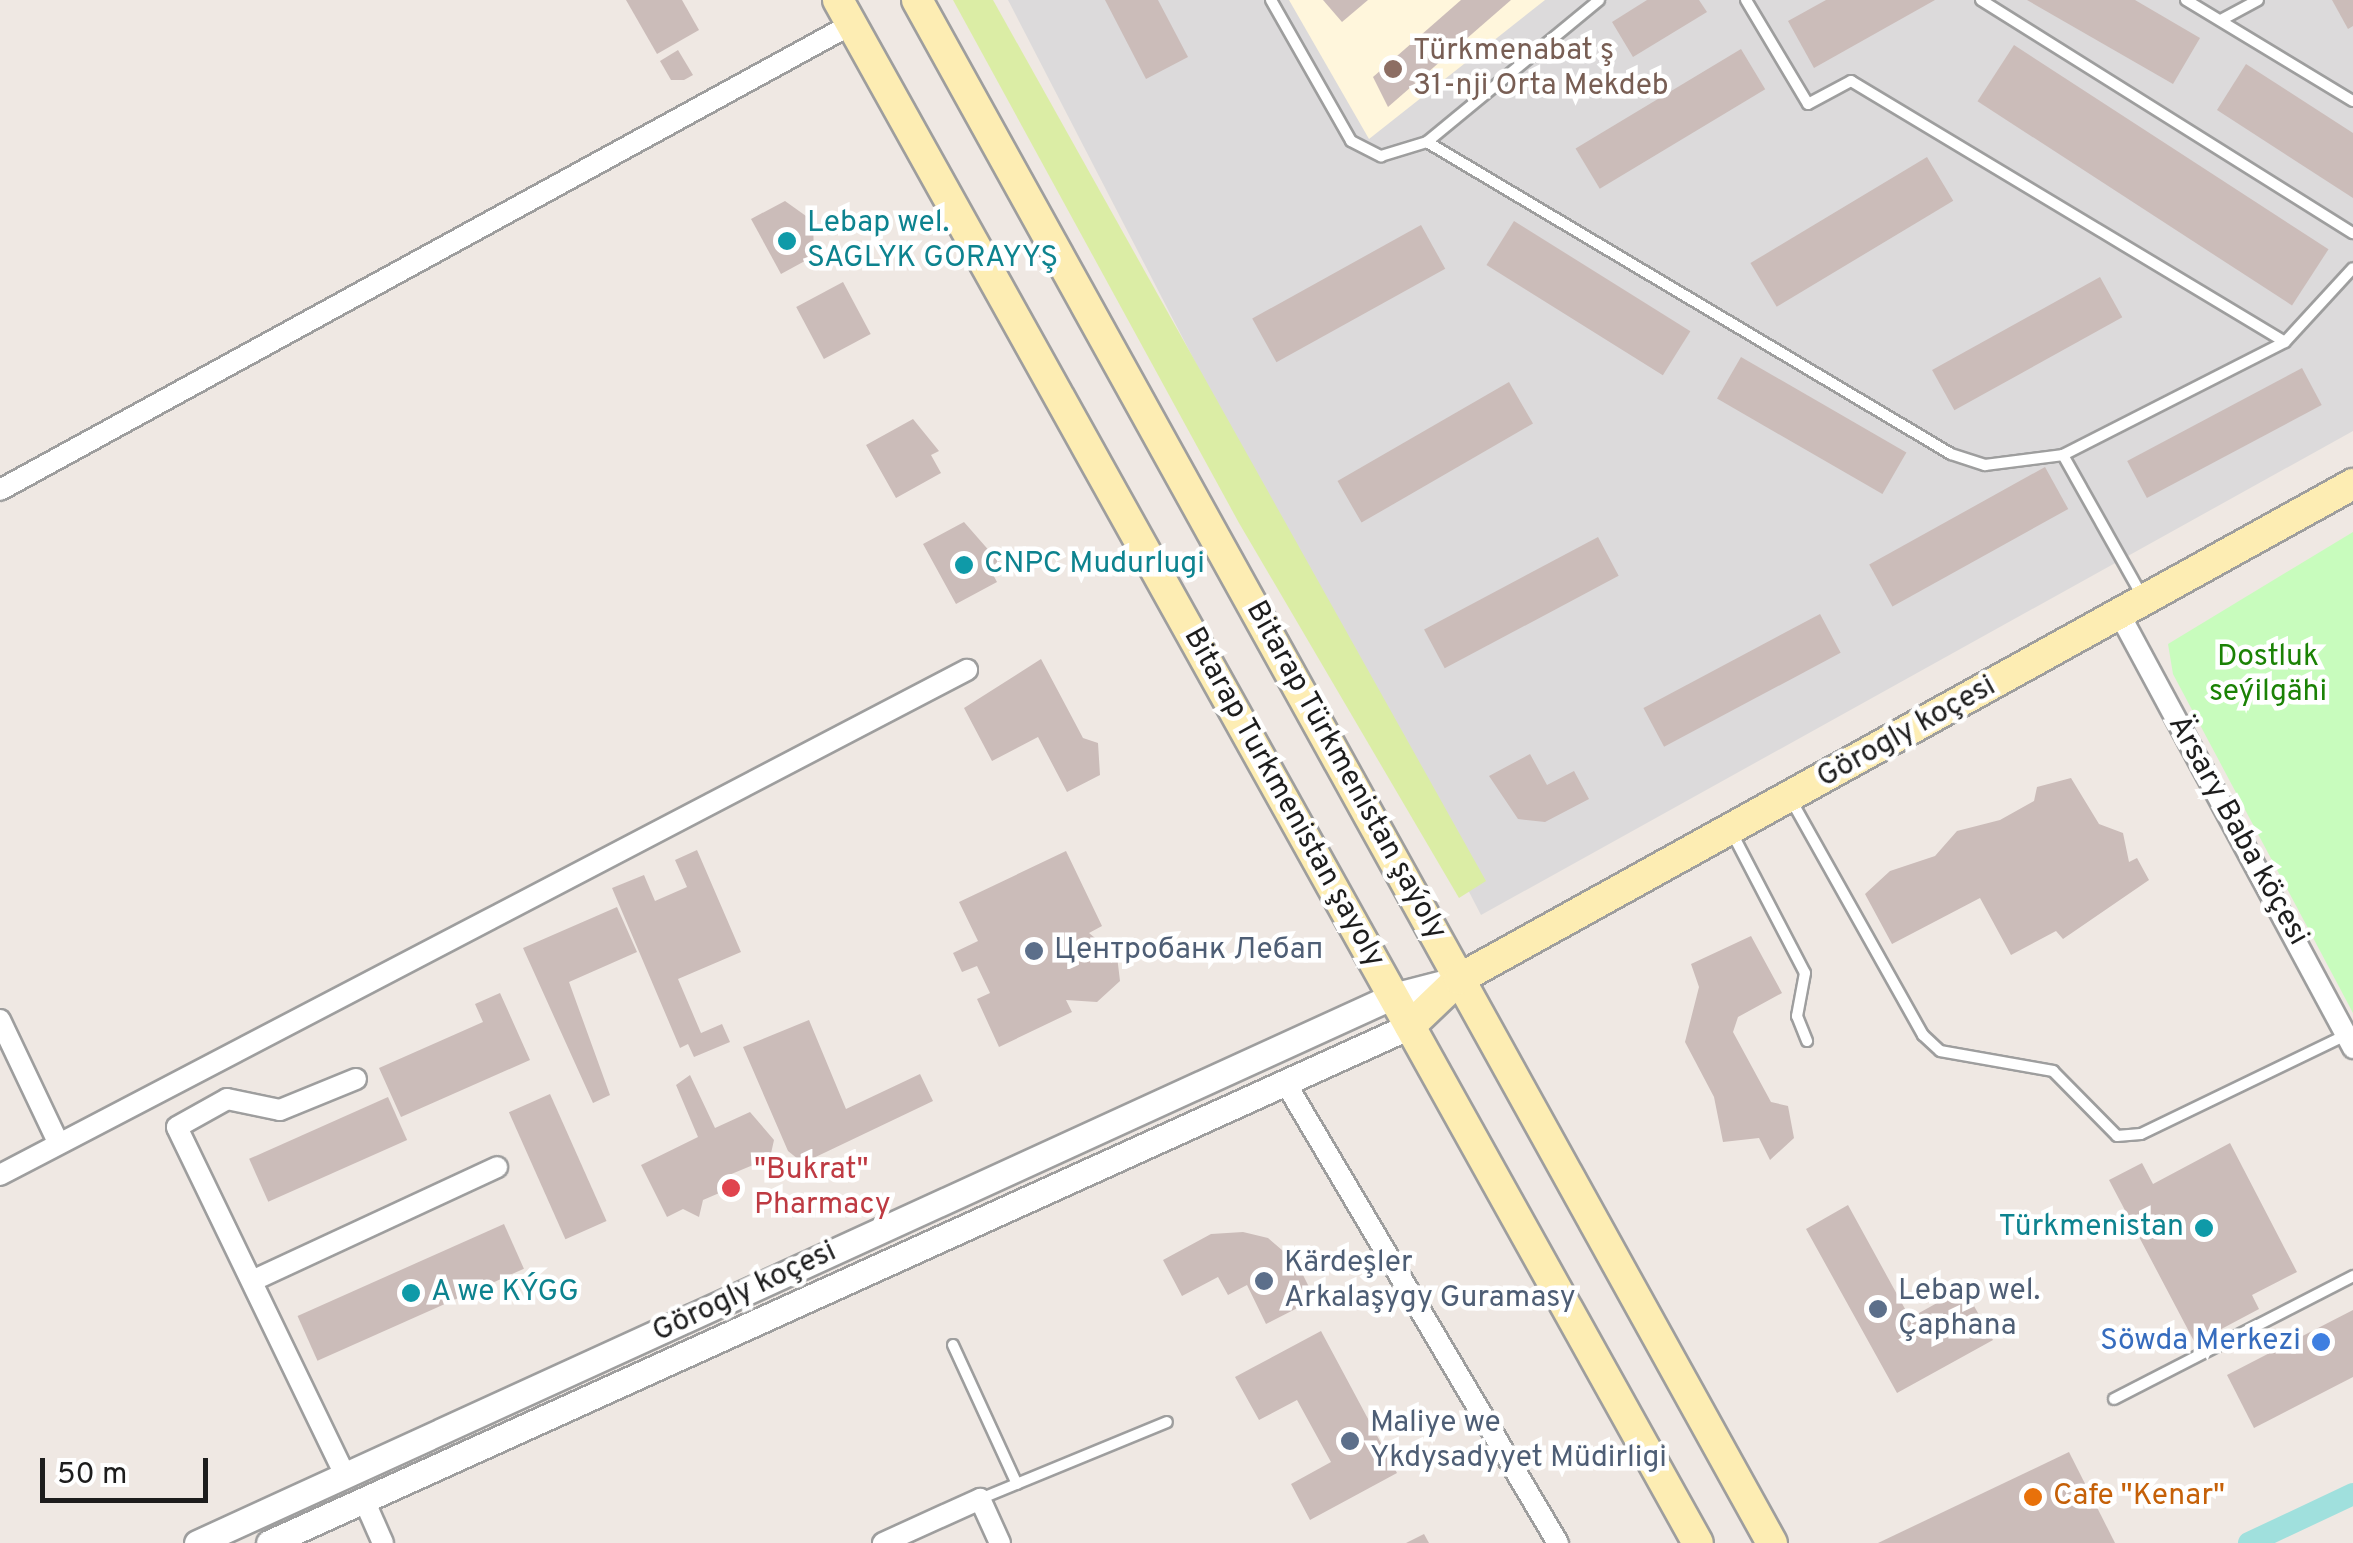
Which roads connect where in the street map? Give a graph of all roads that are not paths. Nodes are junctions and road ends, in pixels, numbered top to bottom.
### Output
1 (917, 0) edge
2 (1272, 0) edge
3 (1599, 0) edge
4 (1746, 0) edge
5 (1981, 0) edge
6 (2186, 0) edge
7 (2258, 0) edge
8 (845, 12) edge
9 (2221, 20) junction
10 (2351, 97) edge
11 (1428, 142) junction
12 (2353, 234) edge
13 (2353, 268) edge
14 (2285, 342) junction
15 (2063, 455) junction
16 (2353, 484) edge
17 (0, 490) edge
18 (2132, 608) junction
19 (967, 670) dead end
20 (1790, 797) junction
21 (1730, 830) junction
22 (1460, 979) junction
23 (1393, 996) junction
24 (0, 1020) edge
25 (1410, 1026) junction
26 (2351, 1038) edge
27 (1807, 1042) dead end
28 (356, 1079) dead end
29 (1284, 1082) junction
30 (59, 1144) junction
31 (496, 1168) dead end
32 (0, 1175) edge
33 (2353, 1276) edge
34 (254, 1280) junction
35 (954, 1345) dead end
36 (2114, 1399) dead end
37 (1166, 1422) dead end
38 (346, 1476) junction
39 (1017, 1484) junction
40 (364, 1500) junction
41 (980, 1500) junction
42 (198, 1543) edge
43 (269, 1543) edge
44 (383, 1543) edge
45 (883, 1543) edge
46 (1000, 1543) edge
47 (1558, 1543) edge
48 (1698, 1543) edge
49 (1772, 1543) edge

1 - 22 main road, Bitarap Türkmenistan şaýoly
2 - 11 lane
3 - 11 lane
4 - 14 lane
5 - 12 lane
6 - 9 lane
7 - 9 lane
8 - 17 street
8 - 23 main road, Bitarap Turkmenistan şayoly
9 - 10 lane
11 - 15 lane
13 - 14 lane
14 - 15 lane
15 - 18 lane
16 - 18 main road, Görogly koçesi
18 - 20 main road, Görogly koçesi
18 - 26 street, Ärsary Baba köçesi
19 - 30 street
20 - 21 main road, Görogly koçesi
20 - 26 lane
21 - 22 main road, Görogly koçesi
21 - 27 lane
22 - 23 street, Görogly koçesi
22 - 25 main road, Görogly koçesi
22 - 49 main road, Bitarap Türkmenistan şaýoly
23 - 25 main road, Bitarap Turkmenistan şayoly
23 - 38 street, Görogly koçesi
24 - 30 street
25 - 29 street, Görogly koçesi
25 - 48 main road, Bitarap Turkmenistan şayoly
28 - 34 street
29 - 40 street, Görogly koçesi
29 - 47 street
30 - 32 street
31 - 34 street
33 - 36 lane
34 - 38 street
35 - 39 lane
37 - 39 lane
38 - 42 street, Görogly koçesi
39 - 41 lane
40 - 43 street, Görogly koçesi
40 - 44 street
41 - 45 street
41 - 46 street

